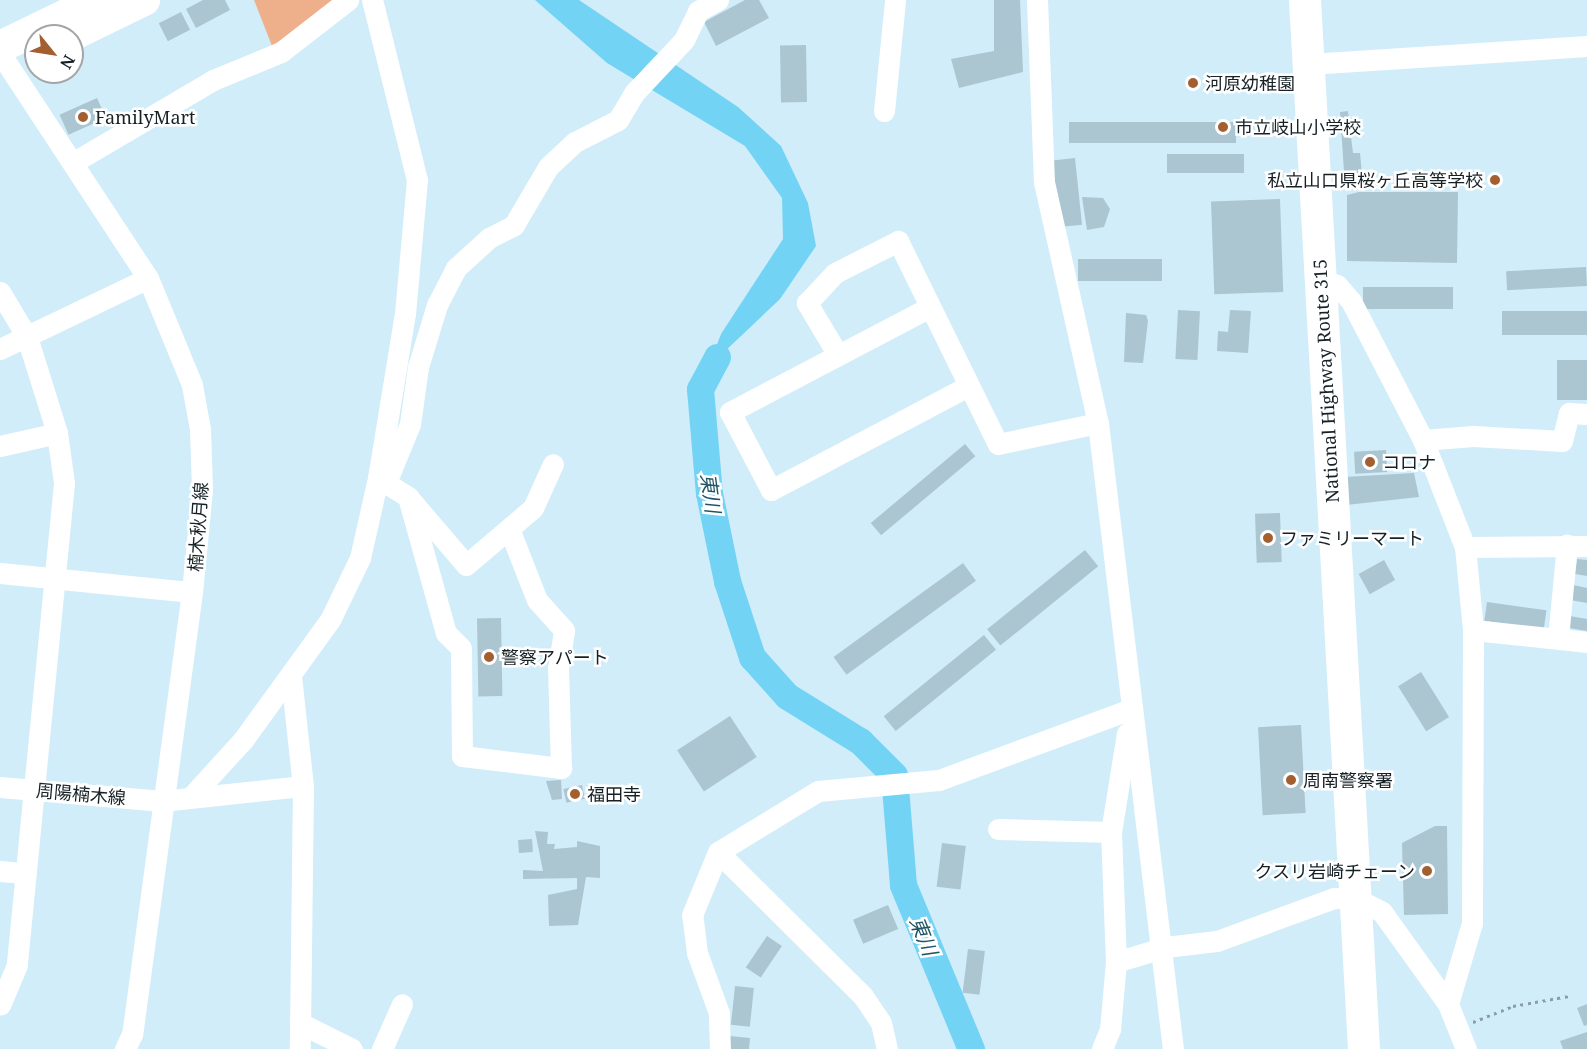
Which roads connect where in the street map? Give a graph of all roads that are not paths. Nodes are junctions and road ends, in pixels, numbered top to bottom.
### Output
1 (97, 0) edge
2 (144, 0) edge
3 (348, 0) edge
4 (372, 0) edge
5 (718, 0) edge
6 (894, 0) edge
7 (1037, 0) edge
8 (1305, 0) edge
9 (697, 6) edge
10 (84, 29) edge
11 (1587, 46) edge
12 (24, 54) edge
13 (2, 59) edge
14 (1309, 64) junction
15 (884, 111) dead end
16 (74, 162) junction
17 (148, 278) junction
18 (1321, 280) junction
19 (0, 292) edge
20 (930, 307) junction
21 (27, 337) junction
22 (0, 349) edge
23 (838, 355) junction
24 (968, 386) junction
25 (1587, 414) edge
26 (1098, 423) junction
27 (57, 434) junction
28 (1424, 440) junction
29 (0, 446) edge
30 (553, 464) dead end
31 (382, 482) junction
32 (408, 497) junction
33 (510, 531) junction
34 (1577, 545) edge
35 (1465, 547) junction
36 (0, 573) edge
37 (55, 579) junction
38 (192, 592) junction
39 (1473, 630) junction
40 (1558, 638) junction
41 (1587, 642) edge
42 (291, 676) junction
43 (1131, 709) junction
44 (303, 786) junction
45 (0, 787) edge
46 (33, 790) junction
47 (190, 798) junction
48 (162, 801) junction
49 (998, 829) dead end
50 (1112, 832) junction
51 (718, 852) junction
52 (0, 871) edge
53 (24, 873) junction
54 (1355, 898) junction
55 (1165, 946) junction
56 (1116, 962) junction
57 (402, 1004) dead end
58 (1448, 1004) junction
59 (0, 1005) edge
60 (300, 1023) junction
61 (1110, 1029) junction
62 (1462, 1040) edge
63 (133, 1044) edge
64 (888, 1048) edge
65 (300, 1049) edge
66 (352, 1049) edge
67 (382, 1049) edge
68 (720, 1049) edge
69 (1102, 1049) edge
70 (1123, 1049) edge
71 (1173, 1049) edge
72 (1364, 1049) edge

1 - 13 highway
2 - 10 highway
3 - 16 street
4 - 31 street
5 - 9 street
6 - 15 street
7 - 26 street
8 - 14 highway, National Highway Route 315
9 - 31 street
11 - 14 street
12 - 13 highway
13 - 16 street, 楠木秋月線
14 - 18 highway, National Highway Route 315
16 - 17 street, 楠木秋月線
17 - 21 street
17 - 38 street, 楠木秋月線
18 - 28 street
18 - 54 highway, National Highway Route 315
19 - 21 street
20 - 23 street
20 - 23 street
20 - 24 street
21 - 22 street
21 - 27 street
23 - 24 street
24 - 26 street
25 - 28 street
26 - 43 street
27 - 29 street
27 - 37 street
28 - 35 street
30 - 33 street
31 - 32 street
31 - 42 street
32 - 33 street
32 - 33 street
34 - 35 street
34 - 40 street
35 - 39 street
36 - 37 street
37 - 38 street
37 - 46 street
38 - 48 street, 楠木秋月線
39 - 40 street
39 - 58 street
40 - 41 street
42 - 44 street
42 - 47 street
43 - 50 street
43 - 51 street
43 - 55 street
44 - 47 street, 周陽楠木線
44 - 60 street
45 - 46 street, 周陽楠木線
46 - 48 street, 周陽楠木線
46 - 53 street
47 - 48 street, 周陽楠木線
48 - 63 street, 楠木秋月線
49 - 50 street
50 - 56 street
51 - 64 street
51 - 68 street
52 - 53 street
53 - 59 street
54 - 55 street
54 - 58 street
54 - 72 highway, National Highway Route 315
55 - 56 street
55 - 71 street
56 - 61 street
57 - 67 street
58 - 62 street
60 - 65 street
60 - 66 street
61 - 69 street
61 - 70 street

